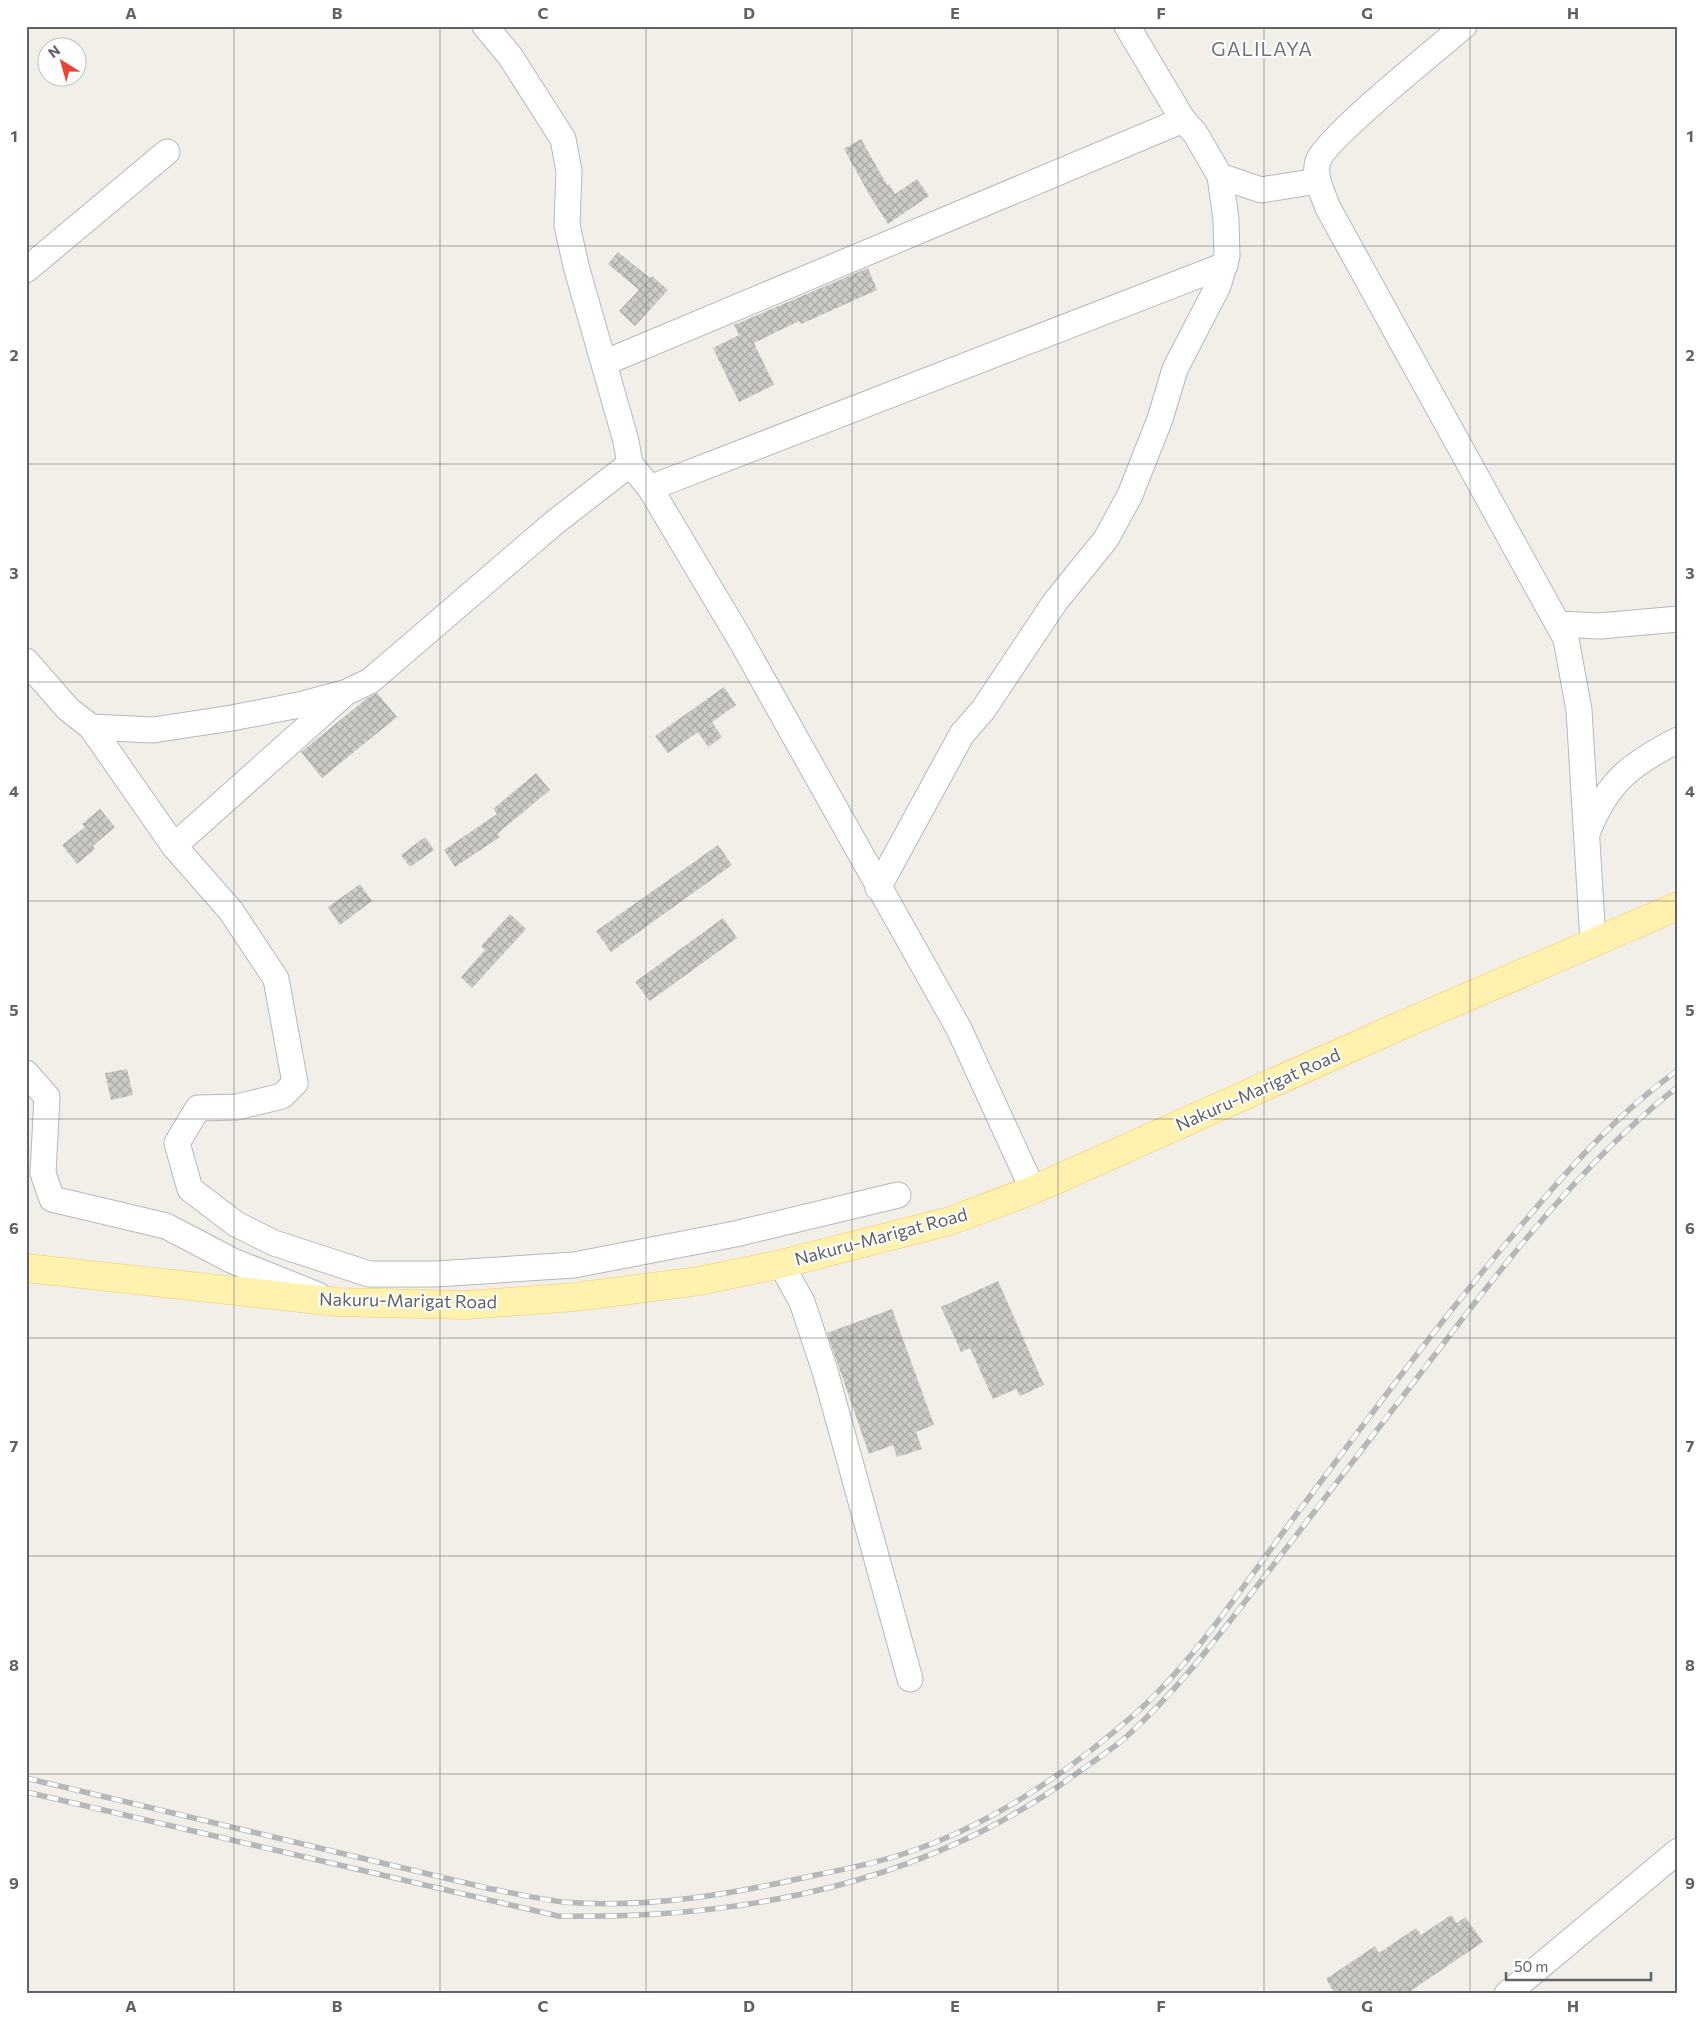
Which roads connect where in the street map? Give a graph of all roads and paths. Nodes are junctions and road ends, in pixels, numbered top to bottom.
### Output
1 (485, 26) edge
2 (1128, 26) edge
3 (1464, 26) edge
4 (1183, 120) junction
5 (167, 152) dead end
6 (1220, 176) junction
7 (1317, 181) junction
8 (1224, 265) junction
9 (26, 270) edge
10 (604, 364) junction
11 (630, 464) junction
12 (650, 488) junction
13 (1678, 620) edge
14 (1558, 624) junction
15 (26, 661) edge
16 (347, 692) junction
17 (91, 728) junction
18 (1678, 740) edge
19 (1587, 834) junction
20 (174, 846) junction
21 (878, 888) junction
22 (1678, 906) edge
23 (1593, 941) junction
24 (26, 1073) edge
25 (190, 1189) junction
26 (1033, 1190) junction
27 (898, 1195) dead end
28 (233, 1262) junction
29 (782, 1264) junction
30 (26, 1268) edge
31 (337, 1302) junction
32 (910, 1679) dead end
33 (1678, 1851) edge
34 (1507, 1994) edge

1 - 10 street
2 - 4 street
3 - 7 street
4 - 6 street
4 - 10 street
5 - 9 street
6 - 7 street
6 - 8 street
7 - 14 street
8 - 12 street
8 - 21 street
10 - 11 street
11 - 12 street
11 - 16 street
12 - 21 street
13 - 14 street
14 - 19 street
15 - 17 street
16 - 17 street
16 - 20 street
17 - 20 street
18 - 19 street
19 - 23 street
20 - 25 street
21 - 26 street
22 - 23 main road, Nakuru-Marigat Road
23 - 26 main road, Nakuru-Marigat Road
24 - 28 street
25 - 27 street
25 - 28 street
26 - 29 main road, Nakuru-Marigat Road
28 - 31 street
29 - 31 main road, Nakuru-Marigat Road
29 - 32 street
30 - 31 main road, Nakuru-Marigat Road
33 - 34 street

